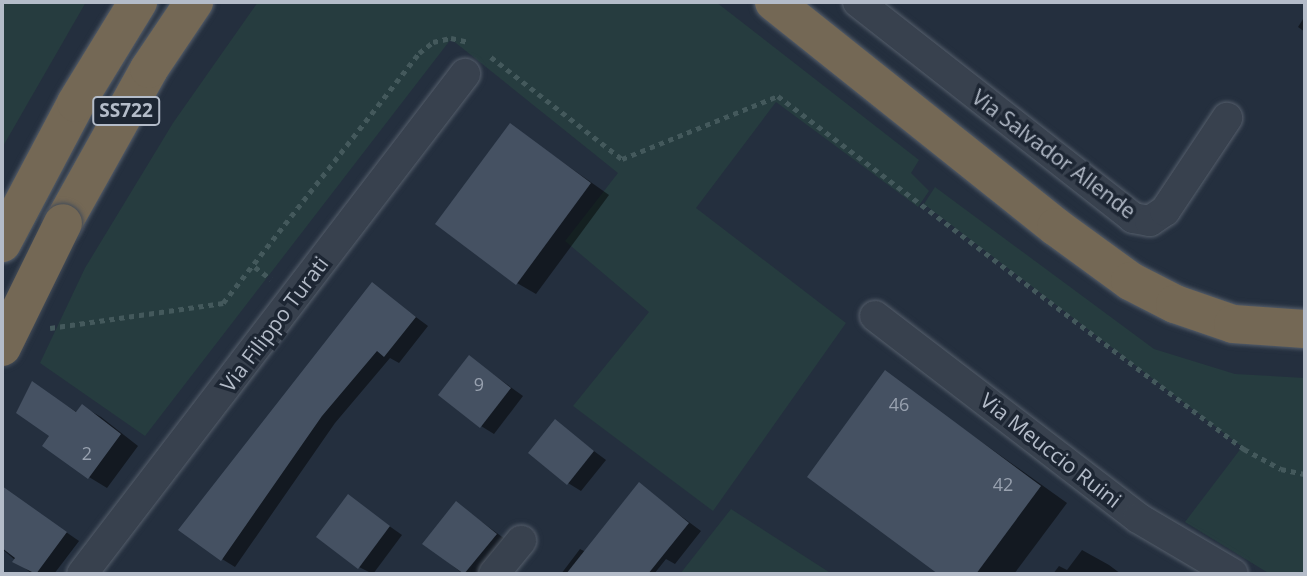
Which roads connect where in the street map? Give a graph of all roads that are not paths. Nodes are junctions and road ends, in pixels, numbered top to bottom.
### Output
1 (125, 2) edge
2 (138, 2) edge
3 (194, 2) edge
4 (774, 2) edge
5 (858, 2) edge
6 (106, 51) junction
7 (474, 62) road end
8 (1227, 118) dead end
9 (2, 243) edge
10 (875, 316) dead end
11 (1305, 329) edge
12 (2, 347) edge
13 (521, 541) dead end
14 (82, 574) edge
15 (494, 574) edge
16 (1233, 574) edge

1 - 6 highway
2 - 6 highway, SS722
3 - 12 highway, SS722, bridge
4 - 11 highway
5 - 8 street, Via Salvador Allende
6 - 9 highway, SS722
7 - 14 street, Via Filippo Turati
10 - 16 street, Via Meuccio Ruini
13 - 15 street

